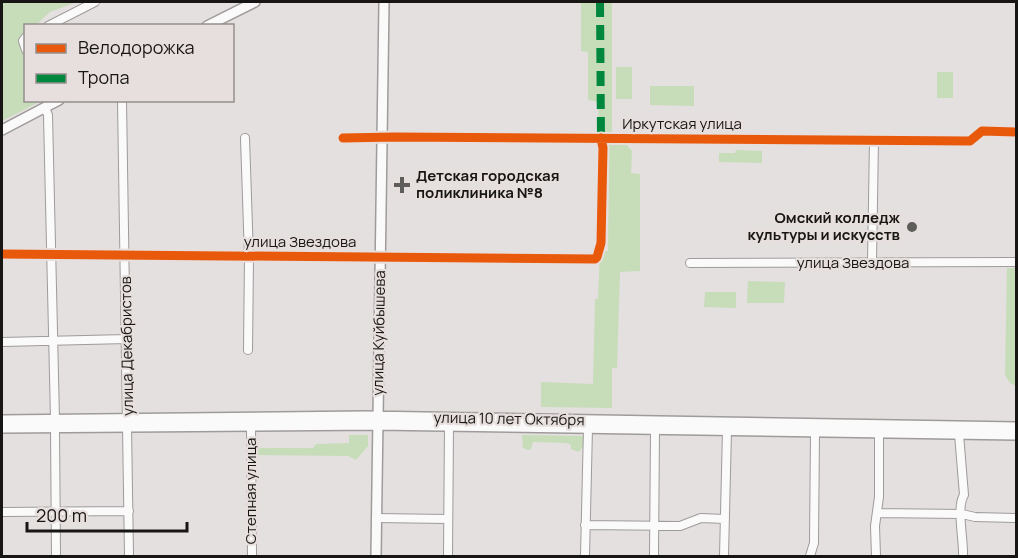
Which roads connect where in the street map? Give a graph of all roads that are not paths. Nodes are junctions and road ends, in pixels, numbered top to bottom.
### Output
1 (95, 2) edge
2 (384, 2) edge
3 (249, 3) edge
4 (52, 24) edge
5 (211, 24) edge
6 (56, 102) edge
7 (122, 102) edge
8 (45, 108) junction
9 (2, 130) edge
10 (1017, 132) edge
11 (245, 138) dead end
12 (343, 138) dead end
13 (382, 138) junction
14 (874, 140) junction
15 (601, 141) junction
16 (2, 254) edge
17 (51, 255) junction
18 (125, 256) junction
19 (249, 257) junction
20 (380, 257) junction
21 (1017, 262) edge
22 (690, 263) dead end
23 (872, 263) junction
24 (127, 339) junction
25 (53, 341) junction
26 (2, 342) edge
27 (248, 350) dead end
28 (2, 420) edge
29 (378, 421) junction
30 (128, 422) junction
31 (55, 423) junction
32 (251, 425) junction
33 (449, 426) junction
34 (1017, 427) edge
35 (2, 428) edge
36 (588, 428) junction
37 (656, 429) junction
38 (727, 430) junction
39 (815, 432) junction
40 (879, 433) junction
41 (959, 434) junction
42 (1017, 435) edge
43 (56, 511) junction
44 (129, 511) junction
45 (2, 512) edge
46 (877, 513) junction
47 (962, 514) junction
48 (376, 518) junction
49 (1017, 518) edge
50 (448, 519) junction
51 (725, 519) junction
52 (585, 525) junction
53 (655, 525) junction
54 (56, 556) edge
55 (129, 556) edge
56 (252, 556) edge
57 (376, 556) edge
58 (448, 556) edge
59 (585, 556) edge
60 (654, 556) edge
61 (724, 556) edge
62 (810, 556) edge
63 (876, 556) edge
64 (963, 556) edge

1 - 4 street
2 - 13 main road, улица Куйбышева
3 - 5 main road
6 - 8 main road
7 - 18 street, улица Декабристов
8 - 9 main road
8 - 17 street
10 - 14 street, Иркутская улица
11 - 19 street
12 - 13 street, Иркутская улица
13 - 15 street, Иркутская улица
13 - 20 main road, улица Куйбышева
14 - 15 street, Иркутская улица
14 - 23 street
15 - 20 street, улица Звездова
16 - 17 street, улица Звездова
17 - 18 street, улица Звездова
17 - 25 street
18 - 19 street, улица Звездова
18 - 24 street, улица Декабристов
19 - 20 street, улица Звездова
19 - 27 street
20 - 29 main road, улица Куйбышева
21 - 23 street, улица Звездова
22 - 23 street, улица Звездова
24 - 25 street
24 - 30 street, улица Декабристов
25 - 26 street
25 - 31 street
28 - 31 main road, улица 10 лет Октября
29 - 30 main road, улица 10 лет Октября
29 - 32 main road, улица 10 лет Октября
29 - 33 main road, улица 10 лет Октября
29 - 34 main road, улица 10 лет Октября
29 - 48 main road, улица Куйбышева
30 - 31 main road, улица 10 лет Октября
30 - 32 main road, улица 10 лет Октября
30 - 44 street, улица Декабристов
31 - 35 main road, улица 10 лет Октября
31 - 43 street
32 - 56 street, Степная улица
33 - 36 main road, улица 10 лет Октября
33 - 50 street
36 - 37 main road, улица 10 лет Октября
36 - 52 street
37 - 38 main road, улица 10 лет Октября
37 - 53 street
38 - 39 main road, улица 10 лет Октября
38 - 51 street
39 - 40 main road, улица 10 лет Октября
39 - 62 street
40 - 41 main road, улица 10 лет Октября
40 - 46 street
41 - 42 main road, улица 10 лет Октября
41 - 47 street
43 - 44 street
43 - 45 street
43 - 54 street
44 - 55 street, улица Декабристов
46 - 47 street
46 - 63 street
47 - 49 street
47 - 64 street
48 - 50 street
48 - 57 main road, улица Куйбышева
50 - 58 street
51 - 53 street
51 - 61 street
52 - 53 street
52 - 59 street
53 - 60 street

